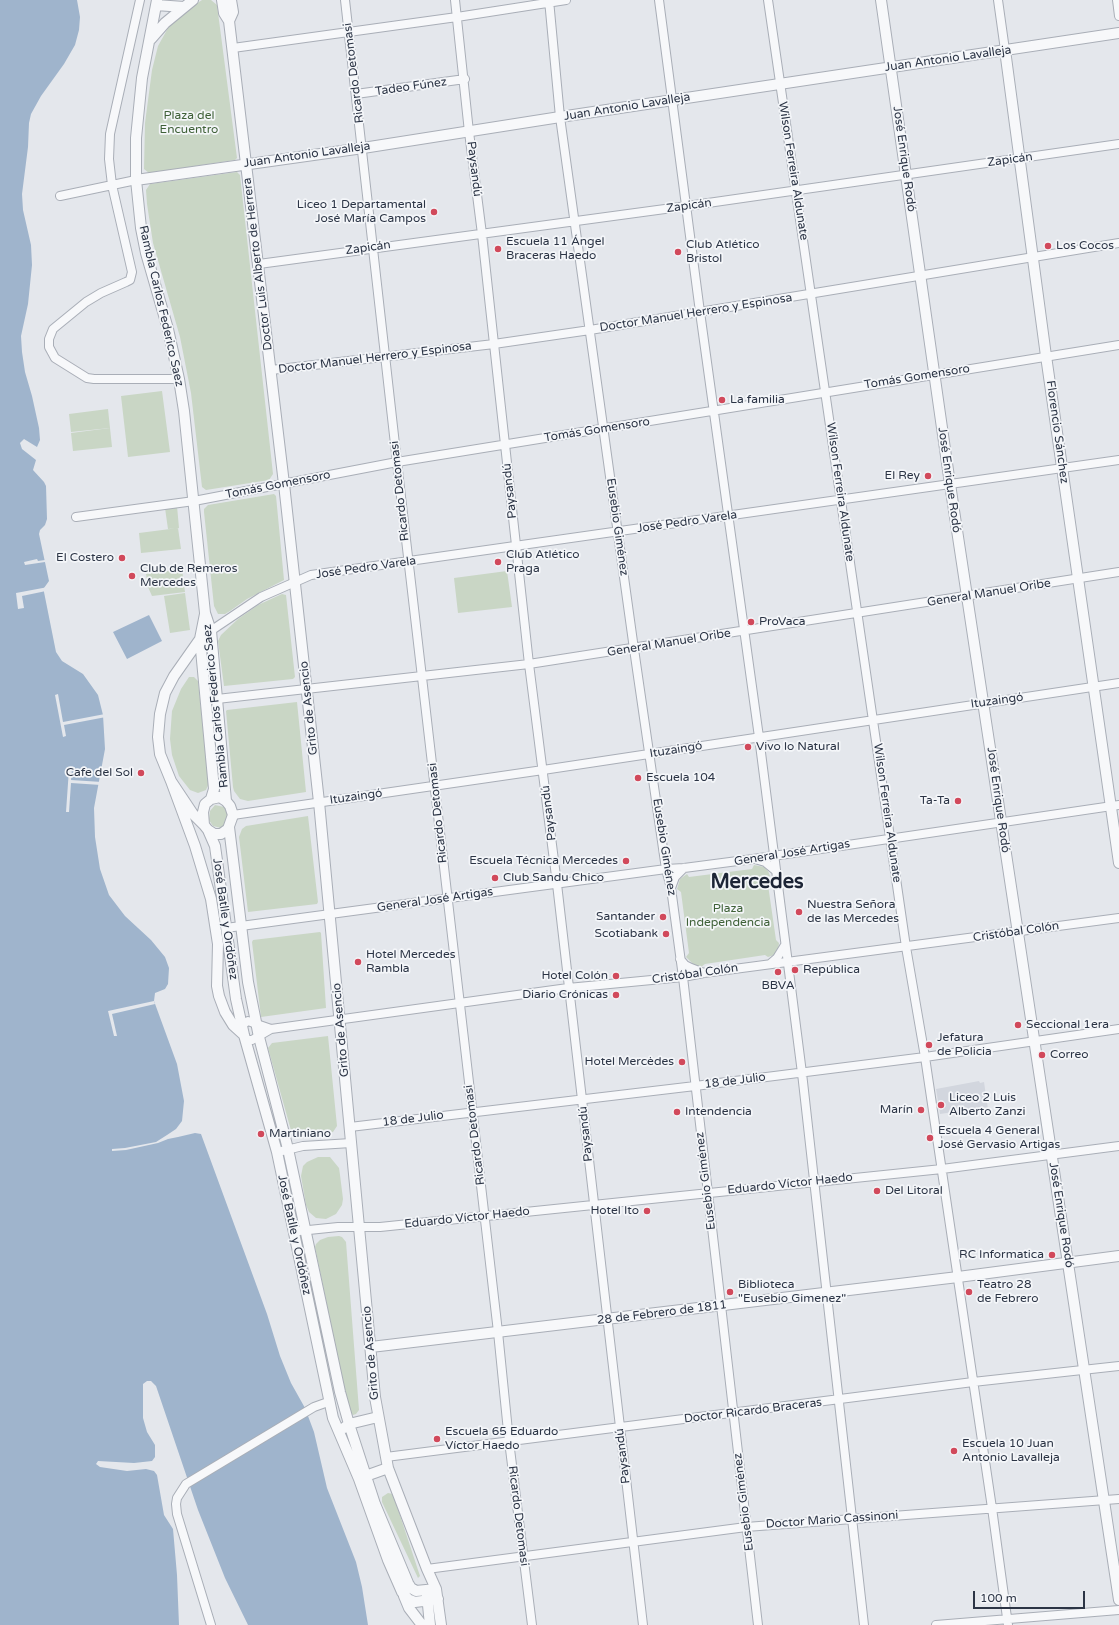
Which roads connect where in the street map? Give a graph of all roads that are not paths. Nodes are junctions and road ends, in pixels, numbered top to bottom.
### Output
1 (140, 0) edge
2 (192, 0) edge
3 (345, 0) edge
4 (455, 0) edge
5 (566, 0) edge
6 (659, 0) edge
7 (768, 0) edge
8 (881, 0) edge
9 (998, 0) edge
10 (1117, 0) edge
11 (223, 1) edge
12 (549, 1) edge
13 (157, 2) edge
14 (184, 6) junction
15 (1119, 16) edge
16 (457, 17) junction
17 (349, 32) junction
18 (1119, 33) edge
19 (149, 41) junction
20 (233, 48) junction
21 (1004, 50) junction
22 (891, 67) junction
23 (465, 80) junction
24 (780, 84) junction
25 (356, 94) junction
26 (672, 100) junction
27 (560, 117) junction
28 (469, 132) junction
29 (1119, 144) edge
30 (363, 148) junction
31 (1019, 159) junction
32 (246, 164) junction
33 (906, 174) junction
34 (136, 180) junction
35 (112, 185) junction
36 (796, 190) junction
37 (60, 196) dead end
38 (687, 206) junction
39 (575, 222) junction
40 (482, 234) junction
41 (1119, 243) edge
42 (374, 248) junction
43 (1033, 257) junction
44 (259, 264) junction
45 (920, 276) junction
46 (811, 294) junction
47 (700, 312) junction
48 (590, 330) junction
49 (494, 344) junction
50 (1119, 345) edge
51 (1046, 356) junction
52 (386, 357) junction
53 (271, 370) junction
54 (934, 375) junction
55 (179, 379) junction
56 (826, 392) junction
57 (714, 410) junction
58 (604, 429) junction
59 (505, 445) junction
60 (1119, 460) edge
61 (397, 462) junction
62 (1063, 469) junction
63 (284, 484) junction
64 (950, 484) junction
65 (842, 500) junction
66 (194, 501) junction
67 (728, 516) junction
68 (76, 517) dead end
69 (619, 532) junction
70 (516, 546) junction
71 (408, 562) junction
72 (1119, 572) edge
73 (1078, 578) junction
74 (295, 581) junction
75 (967, 596) junction
76 (205, 612) junction
77 (858, 613) junction
78 (211, 631) junction
79 (743, 632) junction
80 (200, 639) junction
81 (634, 648) junction
82 (529, 664) junction
83 (422, 676) junction
84 (1119, 683) edge
85 (1095, 687) junction
86 (307, 689) junction
87 (217, 699) junction
88 (984, 703) junction
89 (874, 720) junction
90 (759, 737) junction
91 (650, 754) junction
92 (544, 770) junction
93 (170, 781) junction
94 (434, 786) junction
95 (211, 799) junction
96 (226, 801) junction
97 (319, 802) junction
98 (1115, 806) edge
99 (233, 815) junction
100 (1001, 823) junction
101 (229, 827) junction
102 (206, 828) junction
103 (891, 838) junction
104 (774, 855) junction
105 (754, 859) junction
106 (1119, 864) edge
107 (684, 868) junction
108 (666, 869) junction
109 (776, 871) junction
110 (557, 884) junction
111 (671, 888) junction
112 (447, 898) junction
113 (330, 915) junction
114 (1119, 918) edge
115 (241, 927) junction
116 (226, 928) junction
117 (1018, 932) junction
118 (784, 945) junction
119 (906, 947) junction
120 (680, 958) junction
121 (787, 962) junction
122 (770, 964) junction
123 (704, 973) junction
124 (683, 977) junction
125 (568, 988) junction
126 (459, 1004) junction
127 (340, 1019) junction
128 (256, 1024) junction
129 (271, 1029) junction
130 (1119, 1029) edge
131 (244, 1033) junction
132 (259, 1037) junction
133 (1034, 1041) junction
134 (924, 1056) junction
135 (802, 1073) junction
136 (695, 1086) junction
137 (582, 1100) junction
138 (472, 1112) junction
139 (350, 1127) junction
140 (351, 1144) junction
141 (1119, 1146) edge
142 (288, 1150) junction
143 (277, 1152) junction
144 (1052, 1155) junction
145 (942, 1169) junction
146 (814, 1182) junction
147 (707, 1193) junction
148 (594, 1205) junction
149 (484, 1216) junction
150 (359, 1227) junction
151 (305, 1231) junction
152 (293, 1232) junction
153 (1119, 1256) edge
154 (1068, 1262) junction
155 (958, 1277) junction
156 (826, 1293) junction
157 (721, 1306) junction
158 (608, 1319) junction
159 (498, 1332) junction
160 (371, 1347) junction
161 (1119, 1366) edge
162 (1084, 1370) junction
163 (973, 1382) junction
164 (839, 1400) junction
165 (328, 1402) junction
166 (733, 1413) junction
167 (378, 1417) junction
168 (349, 1424) junction
169 (620, 1428) junction
170 (339, 1432) junction
171 (509, 1441) junction
172 (386, 1457) junction
173 (388, 1468) junction
174 (362, 1477) junction
175 (1119, 1499) edge
176 (1104, 1500) junction
177 (992, 1508) junction
178 (852, 1519) junction
179 (746, 1527) junction
180 (633, 1542) junction
181 (523, 1557) junction
182 (427, 1570) junction
183 (402, 1592) junction
184 (432, 1595) junction
185 (1119, 1600) edge
186 (1119, 1610) edge
187 (1007, 1622) edge
188 (211, 1625) edge
189 (422, 1625) edge
190 (430, 1625) edge
191 (441, 1625) edge
192 (532, 1625) edge
193 (643, 1625) edge
194 (758, 1625) edge
195 (864, 1625) edge
196 (936, 1625) edge

1 - 35 street
2 - 14 street
3 - 17 street, Ricardo Detomasi
4 - 16 street, Paysandú
5 - 12 street
6 - 26 street
7 - 24 street, Wilson Ferreira Aldunate
8 - 22 street, José Enrique Rodó
9 - 21 street, Florencio Sánchez
10 - 15 street
11 - 20 street, Doctor Luis Alberto de Herrera
12 - 16 street
12 - 27 street, Eusebio Giménez
13 - 14 street
13 - 19 street, Rambla Carlos Federico Saez
14 - 19 street
16 - 17 street
16 - 23 street, Paysandú
17 - 20 street
17 - 25 street, Ricardo Detomasi
18 - 21 street, Juan Antonio Lavalleja
19 - 34 street, Rambla Carlos Federico Saez
20 - 32 street, Doctor Luis Alberto de Herrera
21 - 22 street, Juan Antonio Lavalleja
21 - 31 street, Florencio Sánchez
22 - 24 street, Juan Antonio Lavalleja
22 - 33 street, José Enrique Rodó
23 - 25 street, Tadeo Fúnez
23 - 28 street, Paysandú
24 - 26 street, Juan Antonio Lavalleja
24 - 36 street, Wilson Ferreira Aldunate
25 - 30 street, Ricardo Detomasi
26 - 27 street, Juan Antonio Lavalleja
26 - 38 street
27 - 28 street, Juan Antonio Lavalleja
27 - 39 street, Eusebio Giménez
28 - 30 street, Juan Antonio Lavalleja
28 - 40 street, Paysandú
29 - 31 street, Zapicán
30 - 32 street, Juan Antonio Lavalleja
30 - 42 street, Ricardo Detomasi
31 - 33 street, Zapicán
31 - 43 street, Florencio Sánchez
32 - 34 street, Juan Antonio Lavalleja
32 - 44 street, Doctor Luis Alberto de Herrera
33 - 36 street, Zapicán
33 - 45 street, José Enrique Rodó
34 - 35 street
34 - 55 street, Rambla Carlos Federico Saez
35 - 37 street
35 - 55 street
36 - 38 street, Zapicán
36 - 46 street, Wilson Ferreira Aldunate
38 - 39 street, Zapicán
38 - 47 street
39 - 40 street, Zapicán
39 - 48 street, Eusebio Giménez
40 - 42 street, Zapicán
40 - 49 street, Paysandú
41 - 43 street, Doctor Manuel Herrero y Espinosa
42 - 44 street, Zapicán
42 - 52 street, Ricardo Detomasi
43 - 45 street, Doctor Manuel Herrero y Espinosa
43 - 51 street, Florencio Sánchez
44 - 53 street, Doctor Luis Alberto de Herrera
45 - 46 street, Doctor Manuel Herrero y Espinosa
45 - 54 street, José Enrique Rodó
46 - 47 street, Doctor Manuel Herrero y Espinosa
46 - 56 street, Wilson Ferreira Aldunate
47 - 48 street, Doctor Manuel Herrero y Espinosa
47 - 57 street
48 - 49 street, Doctor Manuel Herrero y Espinosa
48 - 58 street, Eusebio Giménez
49 - 52 street, Doctor Manuel Herrero y Espinosa
49 - 59 street, Paysandú
50 - 51 street, Tomás Gomensoro
51 - 54 street, Tomás Gomensoro
51 - 62 street, Florencio Sánchez
52 - 53 street, Doctor Manuel Herrero y Espinosa
52 - 61 street, Ricardo Detomasi
53 - 63 street, Doctor Luis Alberto de Herrera
54 - 56 street, Tomás Gomensoro
54 - 64 street, José Enrique Rodó
55 - 66 street, Rambla Carlos Federico Saez
56 - 57 street, Tomás Gomensoro
56 - 65 street, Wilson Ferreira Aldunate
57 - 58 street, Tomás Gomensoro
57 - 67 street
58 - 59 street, Tomás Gomensoro
58 - 69 street, Eusebio Giménez
59 - 61 street, Tomás Gomensoro
59 - 70 street, Paysandú
60 - 62 street, José Pedro Varela
61 - 63 street, Tomás Gomensoro
61 - 71 street, Ricardo Detomasi
62 - 64 street, José Pedro Varela
62 - 73 street, Florencio Sánchez
63 - 66 street, Tomás Gomensoro
63 - 74 street, Grito de Asencio
64 - 65 street, José Pedro Varela
64 - 75 street, José Enrique Rodó
65 - 67 street, José Pedro Varela
65 - 77 street, Wilson Ferreira Aldunate
66 - 68 street, Tomás Gomensoro
66 - 76 street, Rambla Carlos Federico Saez
67 - 69 street, José Pedro Varela
67 - 79 street
69 - 70 street, José Pedro Varela
69 - 81 street, Eusebio Giménez
70 - 71 street, José Pedro Varela
70 - 82 street, Paysandú
71 - 74 street, José Pedro Varela
71 - 83 street, Ricardo Detomasi
72 - 73 street, General Manuel Oribe
73 - 75 street, General Manuel Oribe
73 - 85 street, Florencio Sánchez
74 - 78 street, José Pedro Varela
74 - 86 street, Grito de Asencio
75 - 77 street, General Manuel Oribe
75 - 88 street, José Enrique Rodó
76 - 78 street, Rambla Carlos Federico Saez
76 - 80 street, Rambla Carlos Federico Saez
77 - 79 street, General Manuel Oribe
77 - 89 street, Wilson Ferreira Aldunate
78 - 80 street, José Pedro Varela
78 - 87 street, Rambla Carlos Federico Saez
79 - 81 street, General Manuel Oribe
79 - 90 street
80 - 93 street
80 - 95 street, Rambla Carlos Federico Saez
81 - 82 street, General Manuel Oribe
81 - 91 street, Eusebio Giménez
82 - 83 street, General Manuel Oribe
82 - 92 street, Paysandú
83 - 86 street, General Manuel Oribe
83 - 94 street, Ricardo Detomasi
84 - 85 street, Ituzaingó
85 - 88 street, Ituzaingó
85 - 98 street, Florencio Sánchez
86 - 87 street, General Manuel Oribe
86 - 97 street, Grito de Asencio
87 - 96 street, Rambla Carlos Federico Saez
88 - 89 street, Ituzaingó
88 - 100 street, José Enrique Rodó
89 - 90 street, Ituzaingó
89 - 103 street, Wilson Ferreira Aldunate
90 - 91 street, Ituzaingó
90 - 104 street
91 - 92 street, Ituzaingó
91 - 108 street, Eusebio Giménez
92 - 94 street, Ituzaingó
92 - 110 street, Paysandú
93 - 102 street
93 - 131 street
94 - 97 street, Ituzaingó
94 - 112 street, Ricardo Detomasi
95 - 96 street
95 - 102 street
96 - 99 street
97 - 99 street, Ituzaingó
97 - 113 street, Grito de Asencio
98 - 100 street, General José Artigas
98 - 106 street, Florencio Sánchez
99 - 101 street
100 - 103 street, General José Artigas
100 - 117 street, José Enrique Rodó
101 - 102 street
101 - 115 street
102 - 116 street, José Batlle y Ordóñez
103 - 104 street, General José Artigas
103 - 119 street, Wilson Ferreira Aldunate
104 - 105 street, General José Artigas
104 - 109 street
105 - 107 street, General José Artigas
105 - 109 street
107 - 108 street, General José Artigas
107 - 111 street
108 - 110 street, General José Artigas
108 - 111 street, Eusebio Giménez
109 - 118 street
110 - 112 street, General José Artigas
110 - 125 street, Paysandú
111 - 120 street, Eusebio Giménez
112 - 113 street, General José Artigas
112 - 126 street, Ricardo Detomasi
113 - 115 street, General José Artigas
113 - 127 street, Grito de Asencio
114 - 117 street, Cristóbal Colón
115 - 116 street, General José Artigas
115 - 128 street
116 - 131 street, José Batlle y Ordóñez
117 - 119 street, Cristóbal Colón
117 - 133 street, José Enrique Rodó
118 - 121 street
118 - 122 street
119 - 121 street, Cristóbal Colón
119 - 134 street, Wilson Ferreira Aldunate
120 - 123 street
120 - 124 street, Eusebio Giménez
121 - 122 street, Cristóbal Colón
121 - 135 street
122 - 123 street, Cristóbal Colón
123 - 124 street, Cristóbal Colón
124 - 125 street, Cristóbal Colón
124 - 136 street, Eusebio Giménez
125 - 126 street, Cristóbal Colón
125 - 137 street, Paysandú
126 - 127 street, Cristóbal Colón
126 - 138 street, Ricardo Detomasi
127 - 129 street, Cristóbal Colón
127 - 139 street, Grito de Asencio
128 - 129 street
128 - 131 street
128 - 132 street
129 - 132 street
130 - 133 street, 18 de Julio
131 - 132 street
131 - 143 street, José Batlle y Ordóñez
132 - 142 street
133 - 134 street, 18 de Julio
133 - 144 street, José Enrique Rodó
134 - 135 street, 18 de Julio
134 - 145 street, Wilson Ferreira Aldunate
135 - 136 street, 18 de Julio
135 - 146 street
136 - 137 street, 18 de Julio
136 - 147 street, Eusebio Giménez
137 - 138 street, 18 de Julio
137 - 148 street, Paysandú
138 - 139 street, 18 de Julio
138 - 149 street, Ricardo Detomasi
139 - 140 street, Grito de Asencio
140 - 142 street
140 - 150 street, Grito de Asencio
141 - 144 street, Eduardo Víctor Haedo
142 - 143 street
142 - 151 street
143 - 152 street, José Batlle y Ordóñez
144 - 145 street, Eduardo Víctor Haedo
144 - 154 street, José Enrique Rodó
145 - 146 street, Eduardo Víctor Haedo
145 - 155 street, Wilson Ferreira Aldunate
146 - 147 street, Eduardo Víctor Haedo
146 - 156 street
147 - 148 street, Eduardo Víctor Haedo
147 - 157 street, Eusebio Giménez
148 - 149 street, Eduardo Víctor Haedo
148 - 158 street, Paysandú
149 - 150 street, Eduardo Víctor Haedo
149 - 159 street, Ricardo Detomasi
150 - 151 street, Eduardo Víctor Haedo
150 - 160 street, Grito de Asencio
151 - 152 street, Eduardo Víctor Haedo
151 - 168 street
152 - 165 street, José Batlle y Ordóñez
153 - 154 street, 28 de Febrero de 1811
154 - 155 street, 28 de Febrero de 1811
154 - 162 street, José Enrique Rodó
155 - 156 street, 28 de Febrero de 1811
155 - 163 street, Wilson Ferreira Aldunate
156 - 157 street, 28 de Febrero de 1811
156 - 164 street
157 - 158 street, 28 de Febrero de 1811
157 - 166 street, Eusebio Giménez
158 - 159 street, 28 de Febrero de 1811
158 - 169 street, Paysandú
159 - 160 street, 28 de Febrero de 1811
159 - 171 street, Ricardo Detomasi
160 - 167 street, Grito de Asencio
161 - 162 street, Doctor Ricardo Braceras
162 - 163 street, Doctor Ricardo Braceras
162 - 176 street, José Enrique Rodó
163 - 164 street, Doctor Ricardo Braceras
163 - 177 street, Wilson Ferreira Aldunate
164 - 166 street, Doctor Ricardo Braceras
164 - 178 street
165 - 170 street, José Batlle y Ordóñez
165 - 188 street
166 - 169 street, Doctor Ricardo Braceras
166 - 179 street, Eusebio Giménez
167 - 168 street
167 - 172 street, Grito de Asencio
168 - 170 street
168 - 174 street
169 - 171 street, Doctor Ricardo Braceras
169 - 180 street, Paysandú
170 - 174 street, José Batlle y Ordóñez
171 - 172 street, Doctor Ricardo Braceras
171 - 181 street, Ricardo Detomasi
172 - 173 street, Grito de Asencio
173 - 174 street
173 - 182 street, Grito de Asencio
174 - 183 street, José Batlle y Ordóñez
174 - 184 street
175 - 176 street, Doctor Mario Cassinoni
176 - 177 street, Doctor Mario Cassinoni
176 - 185 street, José Enrique Rodó
177 - 178 street, Doctor Mario Cassinoni
177 - 187 street, Wilson Ferreira Aldunate
178 - 179 street, Doctor Mario Cassinoni
178 - 195 street
179 - 180 street, Doctor Mario Cassinoni
179 - 194 street, Eusebio Giménez
180 - 181 street, Doctor Mario Cassinoni
180 - 193 street, Paysandú
181 - 182 street, Doctor Mario Cassinoni
181 - 192 street, Ricardo Detomasi
182 - 184 street, Grito de Asencio
183 - 184 street
183 - 189 street, José Batlle y Ordóñez
184 - 190 street, Grito de Asencio
184 - 191 street, Grito de Asencio
186 - 187 street
187 - 196 street

